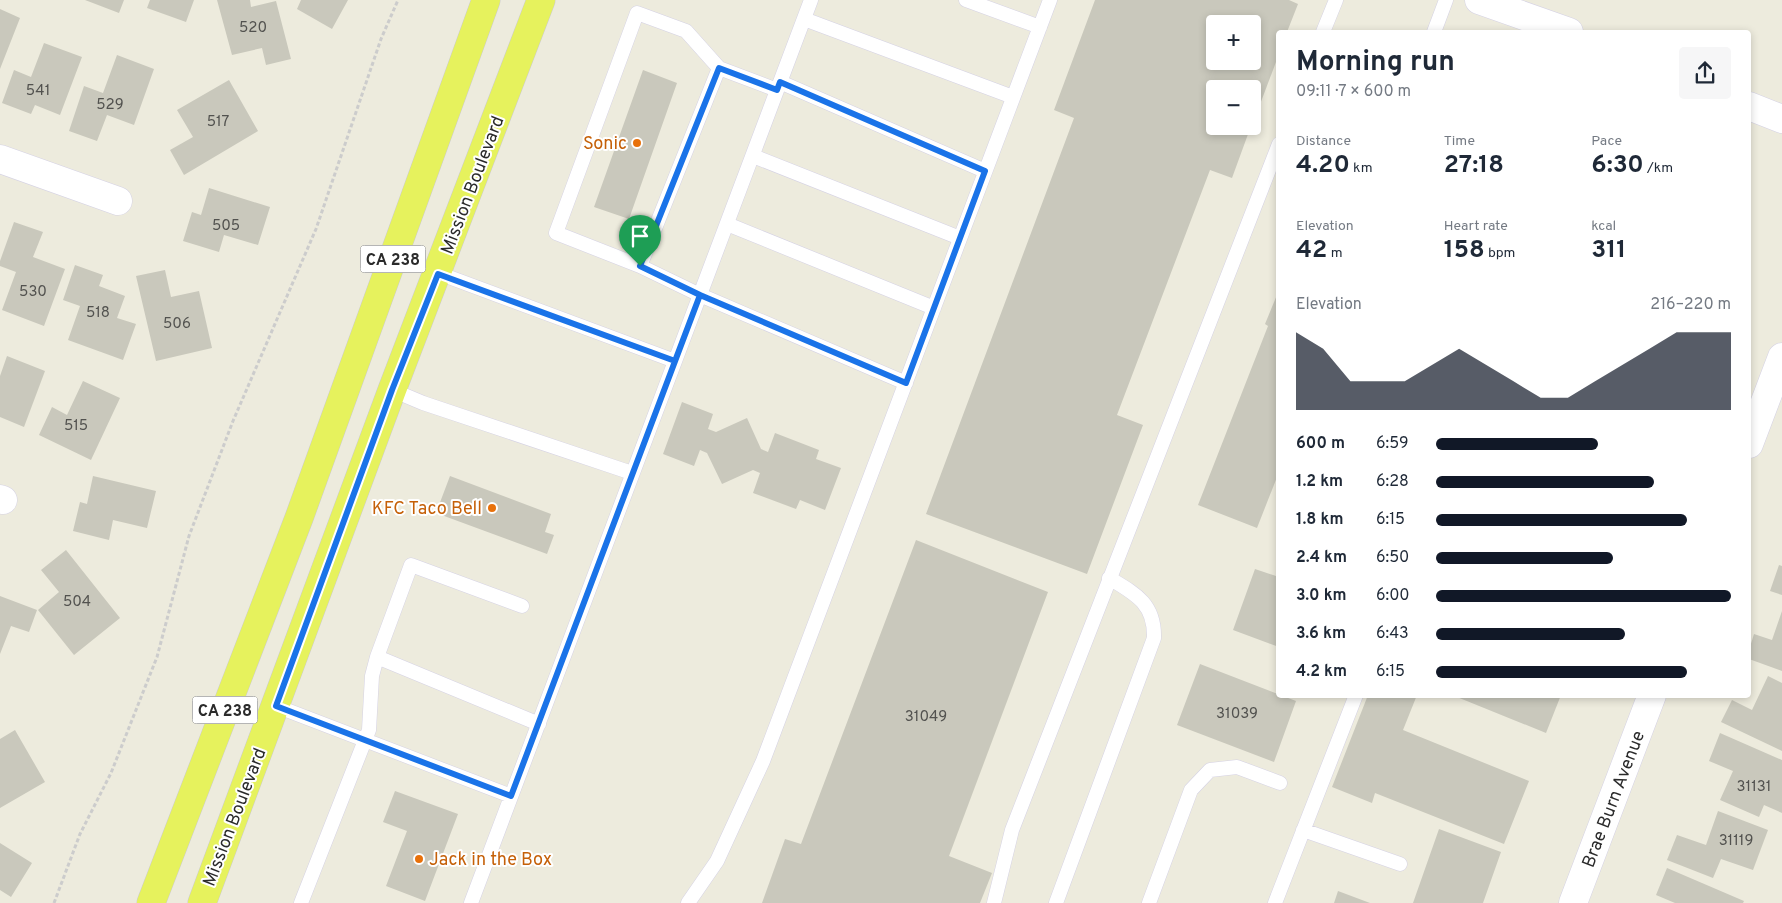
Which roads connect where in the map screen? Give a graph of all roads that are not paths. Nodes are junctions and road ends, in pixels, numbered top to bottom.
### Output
1 (486, 0) edge
2 (542, 0) edge
3 (811, 0) edge
4 (966, 0) edge
5 (1050, 0) edge
6 (1336, 0) edge
7 (1446, 0) edge
8 (1479, 0) edge
9 (804, 19) junction
10 (1040, 27) junction
11 (1324, 30) edge
12 (1435, 30) edge
13 (1563, 30) edge
14 (719, 68) junction
15 (779, 86) junction
16 (1013, 97) junction
17 (1751, 107) edge
18 (1782, 119) edge
19 (1276, 152) edge
20 (753, 156) junction
21 (0, 158) edge
22 (985, 171) junction
23 (118, 201) dead end
24 (727, 224) junction
25 (960, 238) junction
26 (640, 266) junction
27 (438, 274) junction
28 (700, 295) junction
29 (934, 308) junction
30 (1782, 357) edge
31 (675, 361) junction
32 (906, 383) junction
33 (392, 390) junction
34 (1751, 439) edge
35 (632, 474) junction
36 (1110, 578) junction
37 (522, 606) dead end
38 (377, 657) junction
39 (1355, 698) edge
40 (1651, 698) edge
41 (276, 706) junction
42 (539, 724) junction
43 (365, 740) junction
44 (1280, 783) dead end
45 (511, 796) junction
46 (1303, 830) junction
47 (1400, 864) dead end
48 (151, 903) edge
49 (202, 903) edge
50 (301, 903) edge
51 (471, 903) edge
52 (688, 903) edge
53 (994, 903) edge
54 (1056, 903) edge
55 (1149, 903) edge
56 (1275, 903) edge
57 (1573, 903) edge

1 - 48 main road, CA 238
2 - 27 main road, Mission Boulevard / CA 238
3 - 9 lane
4 - 10 lane
5 - 10 lane
6 - 11 lane
7 - 12 lane
8 - 13 street
9 - 15 lane
9 - 16 lane
10 - 16 lane
14 - 15 lane
14 - 26 lane
14 - 26 lane
15 - 20 lane
15 - 22 lane
16 - 22 lane
17 - 18 street
19 - 36 lane
20 - 24 lane
20 - 25 lane
21 - 23 street
22 - 25 lane
24 - 28 lane
24 - 29 lane
25 - 29 lane
26 - 28 lane
27 - 31 lane
27 - 33 main road, Mission Boulevard / CA 238
28 - 31 lane
28 - 32 lane
29 - 32 lane
30 - 34 street
31 - 35 lane
32 - 52 lane
33 - 35 lane
33 - 41 main road, Mission Boulevard / CA 238
35 - 42 lane
36 - 53 lane
36 - 54 lane
37 - 38 lane
38 - 42 lane
38 - 43 lane
39 - 46 lane
40 - 57 street, Brae Burn Avenue
41 - 43 lane
41 - 49 main road, Mission Boulevard / CA 238
42 - 45 lane
43 - 45 lane
43 - 50 lane
44 - 55 lane
45 - 51 lane
46 - 47 lane
46 - 56 lane

